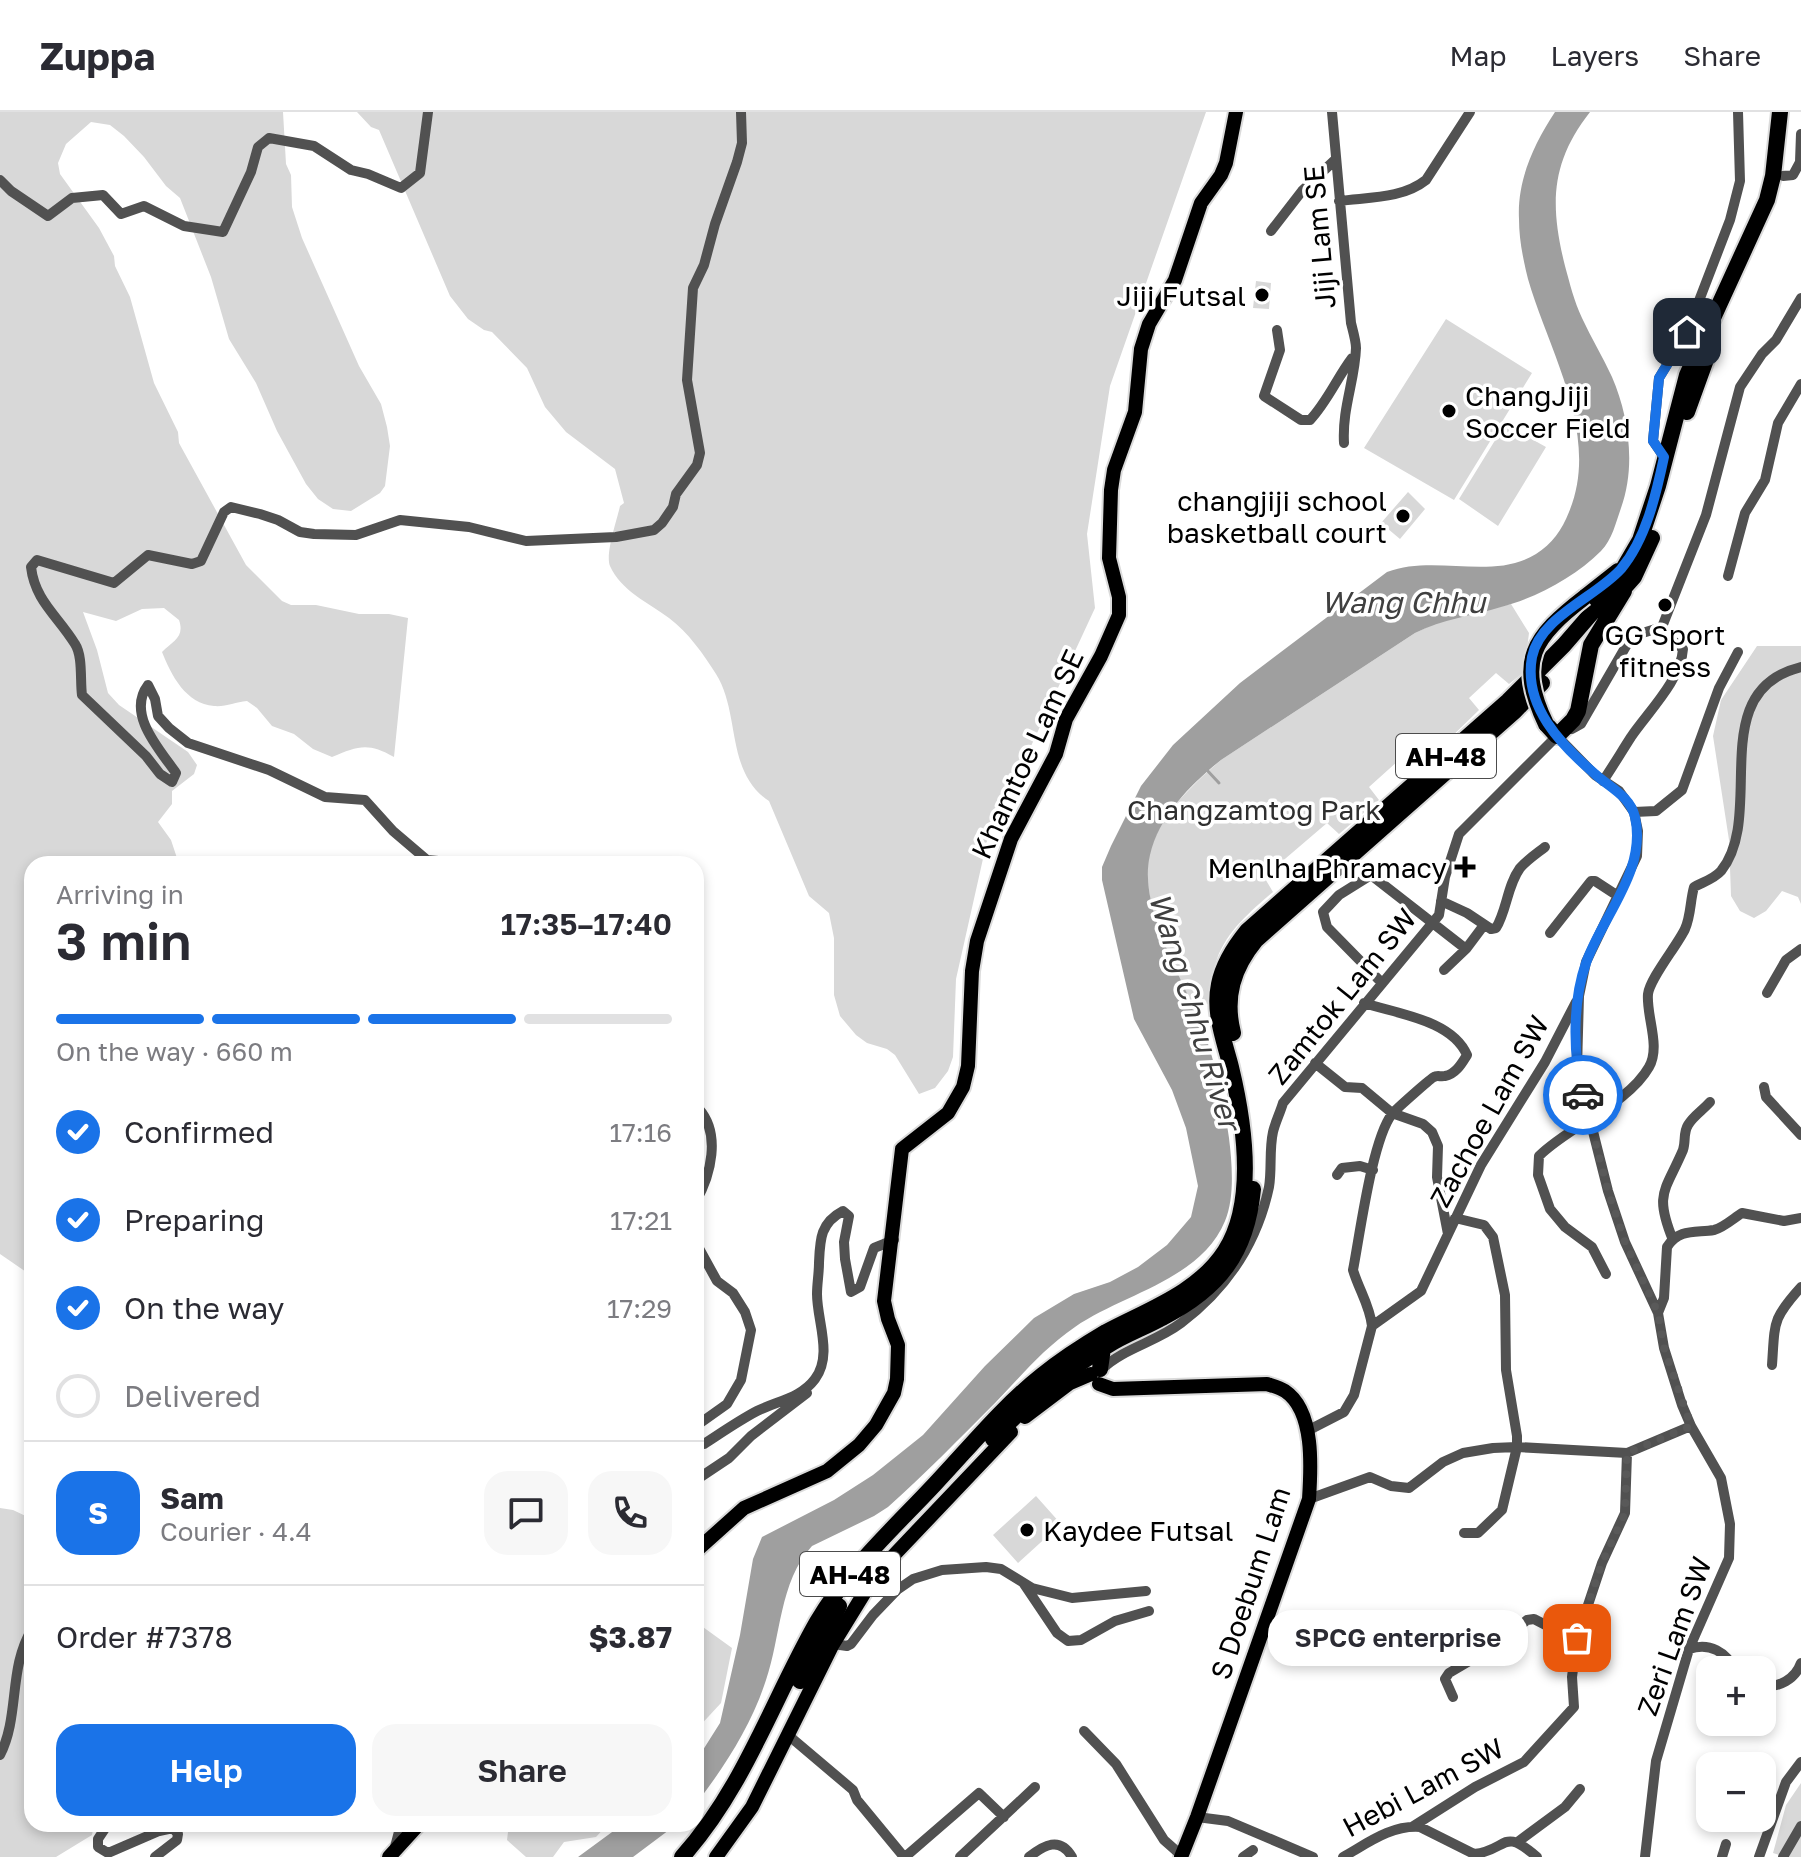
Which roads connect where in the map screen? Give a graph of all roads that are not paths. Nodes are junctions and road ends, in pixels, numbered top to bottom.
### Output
1 (428, 112) edge
2 (741, 112) edge
3 (1236, 112) edge
4 (1332, 112) edge
5 (1470, 112) edge
6 (1738, 112) edge
7 (1780, 112) edge
8 (1789, 112) edge
9 (1801, 134) edge
10 (1336, 159) junction
11 (1783, 176) junction
12 (0, 180) edge
13 (1339, 201) junction
14 (1271, 231) dead end
15 (1801, 298) edge
16 (1277, 330) dead end
17 (1354, 357) junction
18 (1801, 384) edge
19 (1344, 443) dead end
20 (1664, 457) junction
21 (1640, 540) junction
22 (1728, 576) dead end
23 (1625, 589) junction
24 (1659, 629) junction
25 (1738, 652) dead end
26 (1801, 667) edge
27 (1557, 729) junction
28 (1603, 781) junction
29 (1634, 812) junction
30 (1545, 847) dead end
31 (422, 856) edge
32 (1618, 896) junction
33 (1441, 901) junction
34 (1433, 923) junction
35 (1484, 925) junction
36 (1550, 933) dead end
37 (1466, 949) junction
38 (1801, 949) edge
39 (1444, 970) dead end
40 (1382, 983) junction
41 (1767, 993) dead end
42 (1579, 996) junction
43 (1364, 1003) junction
44 (1315, 1063) junction
45 (1764, 1087) dead end
46 (1710, 1102) dead end
47 (1392, 1113) junction
48 (704, 1115) edge
49 (1589, 1119) junction
50 (1801, 1135) edge
51 (1373, 1170) junction
52 (1337, 1175) dead end
53 (704, 1188) edge
54 (1455, 1218) junction
55 (1801, 1218) edge
56 (1449, 1236) junction
57 (894, 1240) junction
58 (1673, 1240) junction
59 (704, 1257) edge
60 (1606, 1274) dead end
61 (1801, 1287) edge
62 (1658, 1313) junction
63 (1144, 1320) junction
64 (1372, 1326) junction
65 (1095, 1346) junction
66 (1772, 1365) dead end
67 (1097, 1374) junction
68 (814, 1381) junction
69 (704, 1420) edge
70 (1691, 1426) junction
71 (1307, 1431) junction
72 (704, 1444) edge
73 (1517, 1447) junction
74 (1627, 1453) junction
75 (704, 1475) edge
76 (1309, 1499) junction
77 (1464, 1533) dead end
78 (704, 1544) edge
79 (1023, 1583) junction
80 (1146, 1591) dead end
81 (1149, 1611) dead end
82 (1577, 1638) junction
83 (24, 1643) edge
84 (833, 1644) junction
85 (1689, 1649) junction
86 (1728, 1656) edge
87 (1801, 1663) edge
88 (1776, 1685) edge
89 (1453, 1697) dead end
90 (1084, 1731) dead end
91 (788, 1735) junction
92 (0, 1755) edge
93 (1801, 1762) edge
94 (1035, 1787) dead end
95 (1580, 1789) dead end
96 (1004, 1817) junction
97 (1197, 1817) junction
98 (1801, 1826) edge
99 (1412, 1827) junction
100 (704, 1831) edge
101 (103, 1832) edge
102 (157, 1832) edge
103 (176, 1832) edge
104 (407, 1832) edge
105 (703, 1832) edge
106 (1519, 1841) junction
107 (1726, 1844) dead end
108 (395, 1854) edge
109 (899, 1855) edge
110 (1181, 1856) edge
111 (155, 1857) edge
112 (682, 1857) edge
113 (695, 1857) edge
114 (716, 1857) edge
115 (960, 1857) edge
116 (1029, 1857) edge
117 (1072, 1857) edge
118 (1313, 1857) edge
119 (1343, 1857) edge
120 (1537, 1857) edge
121 (1645, 1857) edge
122 (1722, 1857) edge
123 (1759, 1857) edge
124 (1783, 1857) edge

1 - 12 street
2 - 31 street
3 - 57 main road, Khamtoe Lam SE
4 - 10 street, Jiji Lam SE
5 - 13 street
6 - 20 street
7 - 20 highway, AH-48
8 - 11 highway, AH-48
9 - 11 street
10 - 13 street, Jiji Lam SE
10 - 14 street
11 - 23 highway, AH-48
13 - 17 street, Jiji Lam SE
15 - 24 street
16 - 17 street
17 - 19 street, Jiji Lam SE
18 - 22 street
20 - 21 highway, AH-48
21 - 27 highway, bridge
21 - 63 highway, AH-48
23 - 27 highway
23 - 63 highway, AH-48
24 - 27 street, Zamtok Lam SW
24 - 28 street
25 - 29 street
26 - 49 street
27 - 28 street
27 - 33 street, Zamtok Lam SW
28 - 29 street
29 - 32 street, Zeri Lam SW
30 - 35 street
32 - 36 street
32 - 42 street, Zeri Lam SW
33 - 34 street, Zamtok Lam SW
33 - 35 street
34 - 37 street
34 - 40 street, Zamtok Lam SW
34 - 40 street
35 - 37 street
37 - 39 street
38 - 41 street
40 - 43 street, Zamtok Lam SW
42 - 49 street, Zeri Lam SW
42 - 54 street, Zachoe Lam SW
43 - 44 street, Zamtok Lam SW
43 - 47 street
44 - 47 street
44 - 67 street, Zamtok Lam SW
45 - 50 street
46 - 58 street
47 - 51 street
47 - 56 street
48 - 53 street
49 - 60 street
49 - 62 street, Zeri Lam SW
51 - 52 street
51 - 64 street
54 - 56 street, Zachoe Lam SW
54 - 73 street
55 - 58 street
56 - 64 street, Zachoe Lam SW
57 - 68 street
57 - 78 main road, Khamtoe Lam SE
58 - 62 street
59 - 69 street
61 - 66 street
62 - 70 street, Zeri Lam SW
63 - 65 highway, AH-48
64 - 71 street
65 - 67 highway, AH-48
65 - 100 highway, AH-48
67 - 71 main road, S Doebum Lam
67 - 84 main road
67 - 113 highway, AH-48
68 - 72 street
68 - 75 street
70 - 74 street
70 - 85 street, Zeri Lam SW
71 - 76 main road, S Doebum Lam
73 - 74 street
73 - 76 street
73 - 77 street
74 - 82 street, Hebi Lam SW
76 - 97 main road, S Doebum Lam
79 - 80 street
79 - 81 street
79 - 84 street
82 - 89 street
82 - 99 street, Hebi Lam SW
83 - 92 street
84 - 91 main road
85 - 86 street
85 - 121 street, Zeri Lam SW
87 - 88 street
90 - 110 street
91 - 109 street
91 - 114 main road
93 - 123 street
94 - 96 street
95 - 106 street
96 - 109 street
96 - 115 street
97 - 110 main road, S Doebum Lam
97 - 118 street, Hebi Lam SW
98 - 124 street
99 - 106 street
99 - 119 street, Hebi Lam SW
101 - 102 street
103 - 111 street
104 - 108 main road
105 - 112 highway, AH-48
106 - 120 street
107 - 122 street
116 - 117 street

